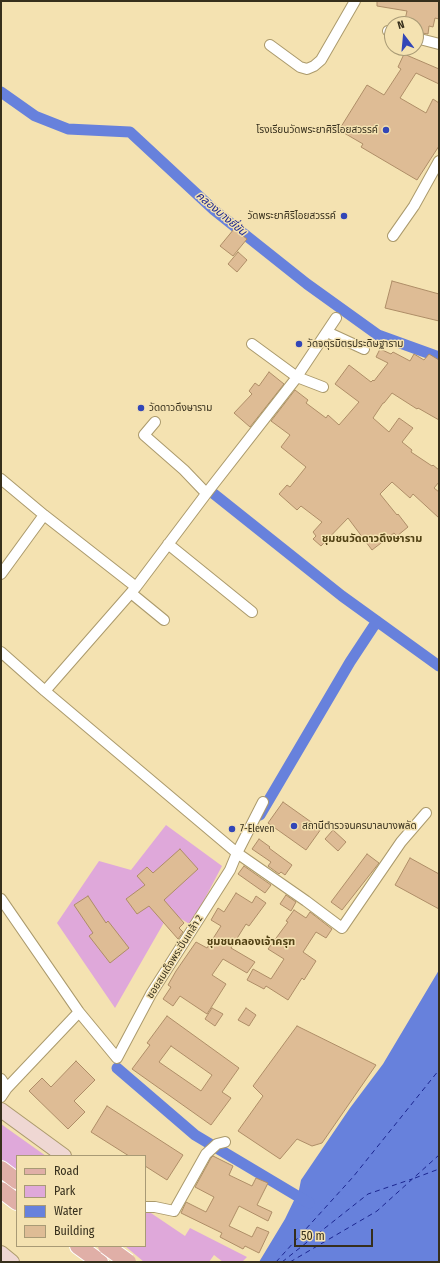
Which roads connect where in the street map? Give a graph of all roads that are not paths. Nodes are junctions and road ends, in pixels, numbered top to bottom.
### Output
1 (355, 1) edge
2 (424, 40) edge
3 (439, 44) edge
4 (270, 45) dead end
5 (439, 162) edge
6 (393, 236) dead end
7 (336, 318) dead end
8 (327, 332) junction
9 (252, 344) dead end
10 (364, 349) dead end
11 (297, 377) junction
12 (323, 387) dead end
13 (155, 422) dead end
14 (1, 479) edge
15 (206, 493) junction
16 (44, 515) junction
17 (168, 544) junction
18 (1, 574) edge
19 (134, 590) junction
20 (252, 612) dead end
21 (164, 620) dead end
22 (1, 652) edge
23 (45, 691) junction
24 (262, 802) dead end
25 (426, 813) dead end
26 (237, 853) junction
27 (1, 899) edge
28 (79, 1012) junction
29 (1, 1079) edge
30 (4, 1093) edge
31 (1, 1110) edge
32 (225, 1142) dead end
33 (63, 1155) edge
34 (1, 1169) edge
35 (16, 1180) edge
36 (146, 1207) edge
37 (79, 1247) edge
38 (107, 1247) edge
39 (111, 1247) edge
40 (1, 1254) edge
41 (12, 1262) edge
42 (100, 1262) edge
43 (128, 1262) edge

1 - 4 street
2 - 3 street
5 - 6 street
7 - 8 street
8 - 10 street
8 - 11 street
9 - 11 street
11 - 12 street
11 - 15 street
13 - 15 street
14 - 16 street
15 - 17 street
16 - 18 street
16 - 19 street
17 - 19 street
17 - 20 street
19 - 21 street
19 - 23 street
22 - 23 street
23 - 26 street
24 - 26 street, ซอยสมเด็จพระปิ่นเกล้า 2
25 - 26 street
26 - 28 street, ซอยสมเด็จพระปิ่นเกล้า 2
27 - 28 street, ซอยสมเด็จพระปิ่นเกล้า 2
28 - 30 street
29 - 30 street
31 - 33 main road
32 - 36 street
34 - 35 main road
37 - 42 main road
38 - 43 main road, bridge
39 - 42 main road
40 - 41 main road

